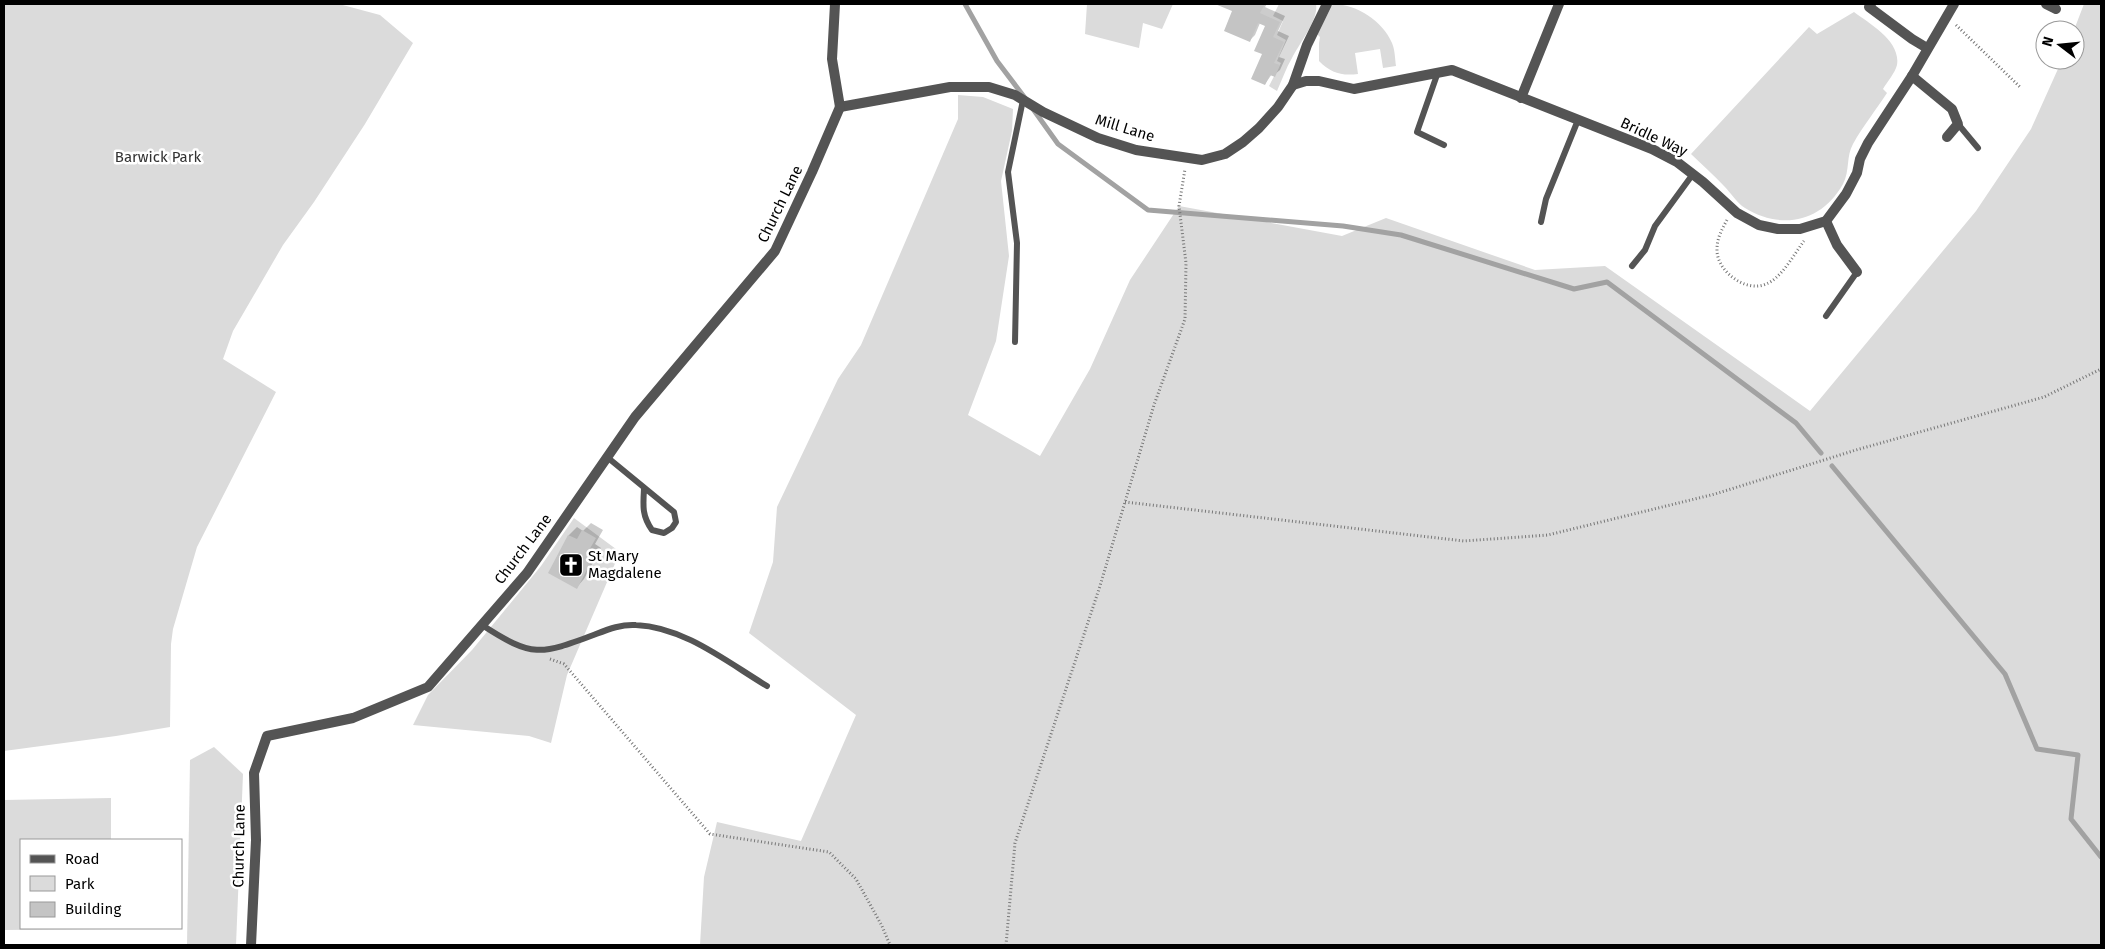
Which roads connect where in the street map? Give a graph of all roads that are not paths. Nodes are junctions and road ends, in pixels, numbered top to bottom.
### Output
1 (836, 4) edge
2 (1327, 4) edge
3 (1559, 4) edge
4 (1954, 4) edge
5 (2046, 4) edge
6 (1868, 5) edge
7 (2056, 9) dead end
8 (1926, 48) junction
9 (1438, 72) junction
10 (1912, 76) junction
11 (1293, 85) junction
12 (1521, 98) junction
13 (1023, 100) junction
14 (840, 107) junction
15 (1578, 120) junction
16 (1958, 124) junction
17 (1947, 136) dead end
18 (1444, 145) dead end
19 (1978, 148) dead end
20 (1692, 174) junction
21 (1826, 221) junction
22 (1541, 222) dead end
23 (1632, 266) dead end
24 (1857, 272) joint
25 (1826, 316) dead end
26 (1015, 342) dead end
27 (607, 457) junction
28 (644, 489) junction
29 (482, 625) junction
30 (767, 686) dead end
31 (250, 945) edge

1 - 14 street
2 - 11 street, Mill Lane
3 - 12 street
4 - 8 street
5 - 7 street
6 - 8 street
8 - 10 street
9 - 11 street, Bridle Way
9 - 12 street, Bridle Way
9 - 18 lane
10 - 16 street
10 - 21 street
11 - 13 street, Mill Lane
12 - 15 street, Bridle Way
13 - 14 street, Mill Lane
13 - 26 lane
14 - 27 street, Church Lane
15 - 20 street, Bridle Way
15 - 22 lane
16 - 17 street
16 - 19 lane
20 - 21 street, Bridle Way
20 - 23 lane
21 - 24 street
24 - 25 lane
27 - 28 lane
27 - 29 street, Church Lane
28 - 28 lane
29 - 30 lane
29 - 31 street, Church Lane

